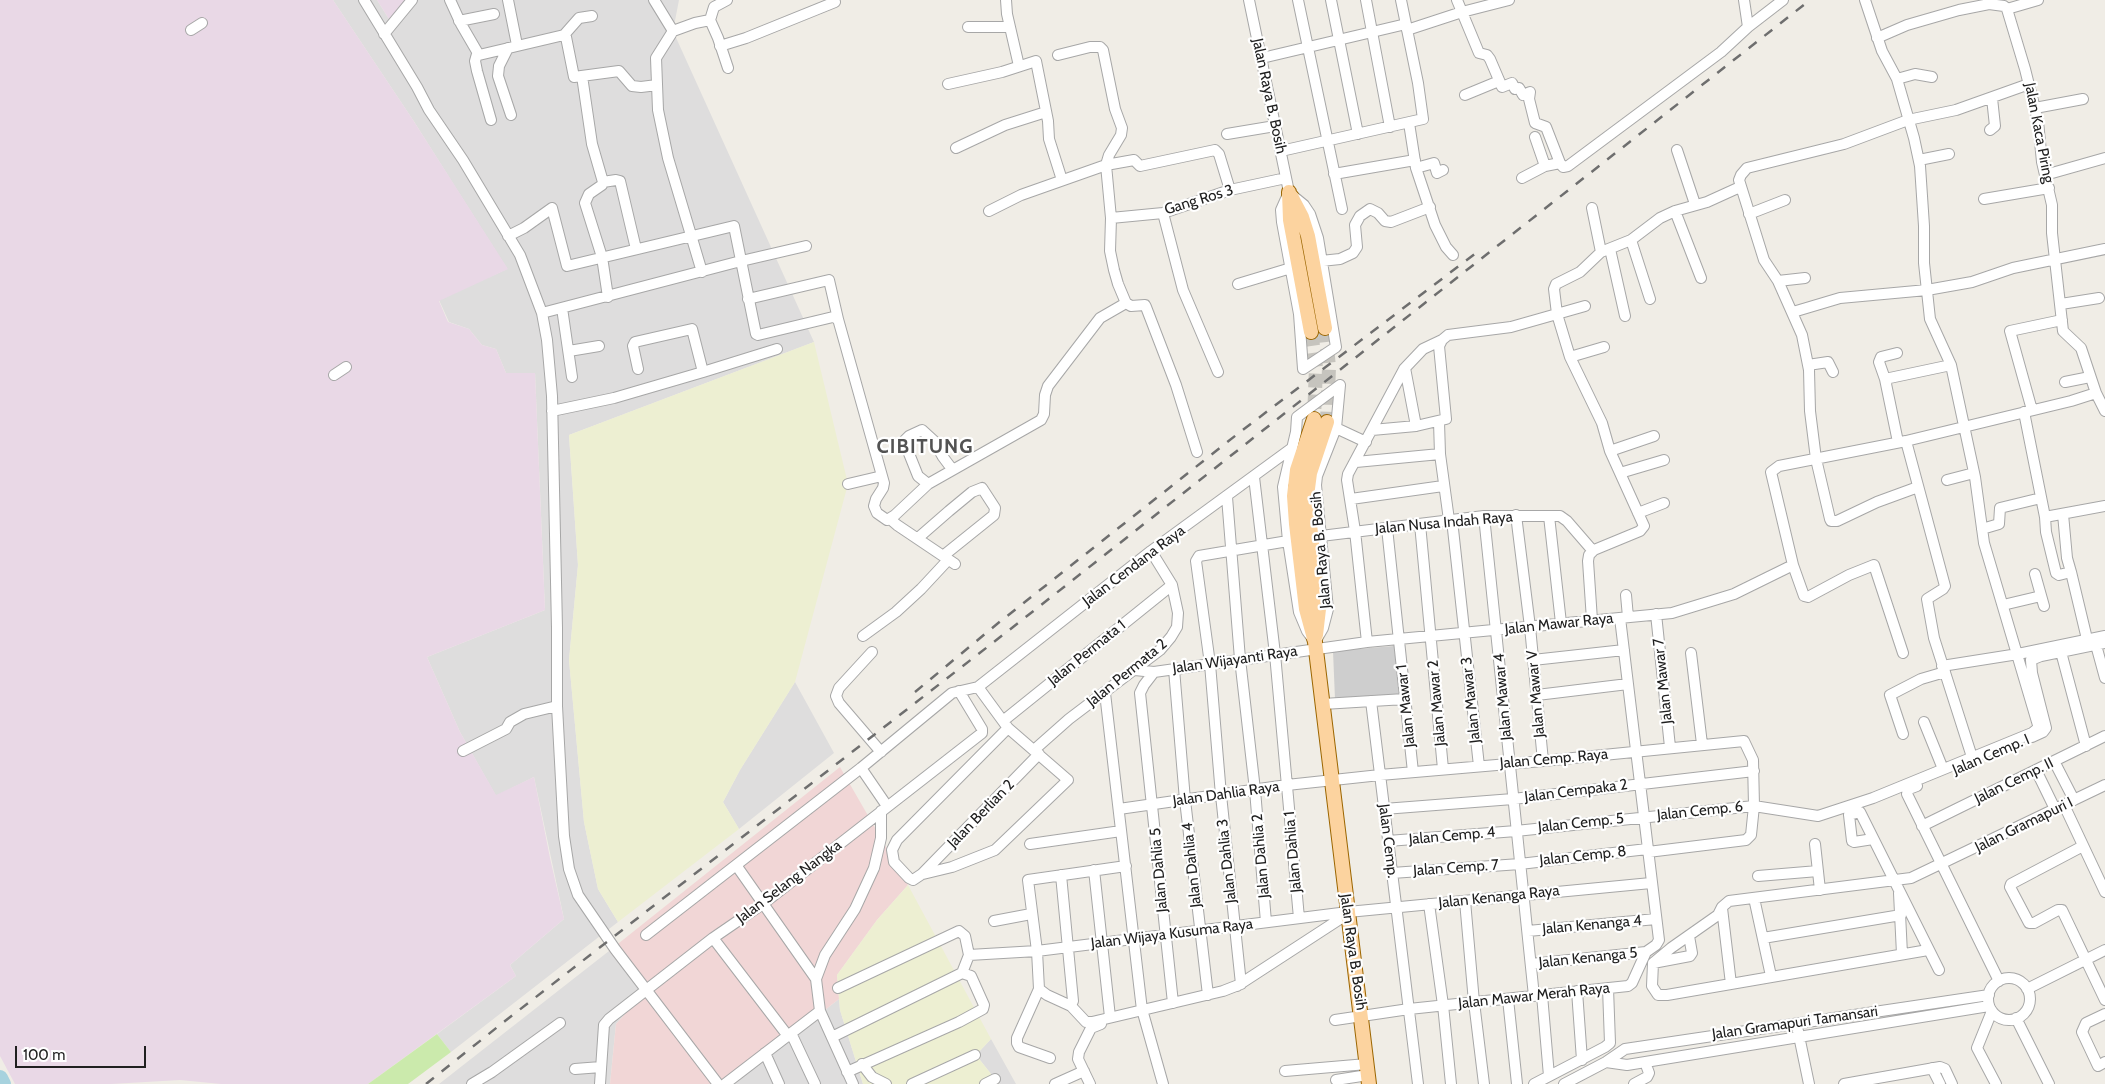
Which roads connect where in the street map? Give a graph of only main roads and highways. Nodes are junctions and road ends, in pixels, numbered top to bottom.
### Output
1 (1289, 192) road end
2 (1318, 330) tunnel mouth
3 (1326, 423) tunnel mouth
4 (1368, 1074) edge

1 - 2 main road
3 - 4 main road, Jalan Raya B. Bosih

